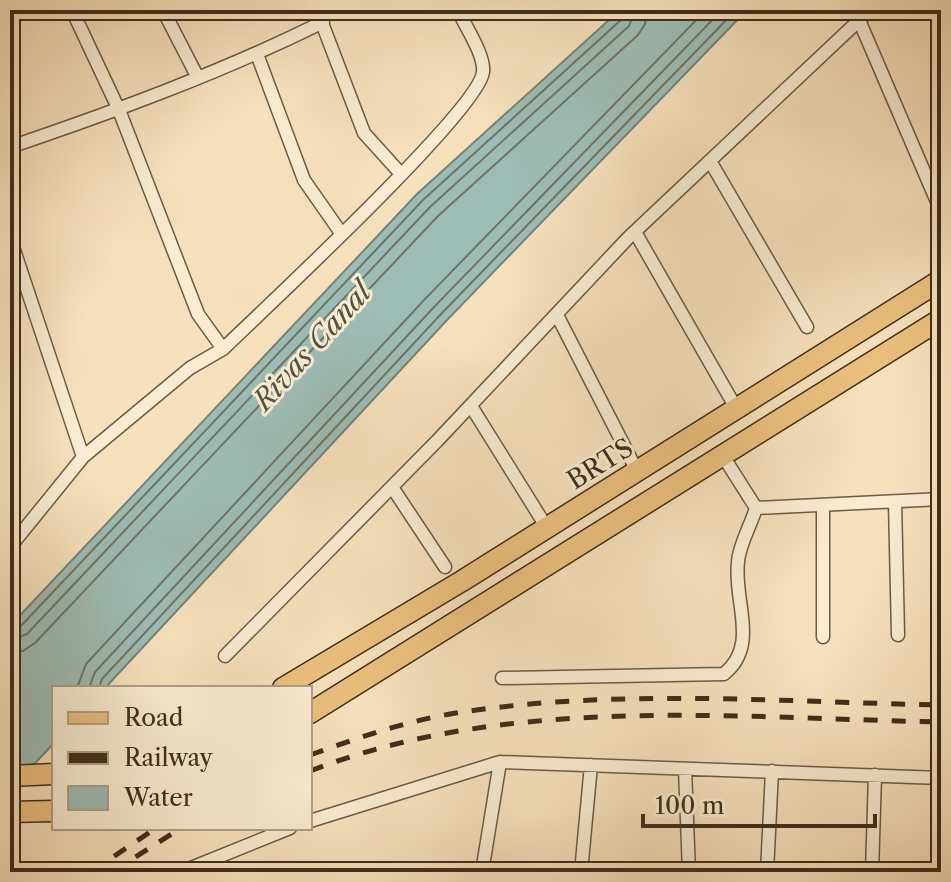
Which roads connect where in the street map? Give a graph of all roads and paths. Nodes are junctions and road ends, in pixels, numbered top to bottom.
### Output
1 (72, 10) edge
2 (163, 10) edge
3 (458, 10) edge
4 (870, 10) edge
5 (320, 16) edge
6 (859, 20) junction
7 (257, 54) junction
8 (198, 78) junction
9 (119, 110) junction
10 (10, 147) edge
11 (710, 161) junction
12 (401, 174) junction
13 (941, 211) edge
14 (635, 232) junction
15 (341, 233) junction
16 (10, 238) edge
17 (941, 280) edge
18 (557, 315) junction
19 (941, 319) edge
20 (807, 327) dead end
21 (223, 349) junction
22 (471, 406) junction
23 (736, 408) junction
24 (723, 456) junction
25 (83, 457) junction
26 (637, 471) junction
27 (392, 487) junction
28 (941, 499) edge
29 (895, 502) junction
30 (823, 505) junction
31 (756, 508) junction
32 (547, 528) junction
33 (10, 547) edge
34 (445, 567) dead end
35 (898, 635) dead end
36 (823, 637) dead end
37 (225, 656) dead end
38 (502, 678) dead end
39 (286, 686) edge
40 (312, 712) edge
41 (500, 762) junction
42 (591, 765) junction
43 (685, 769) junction
44 (772, 771) junction
45 (52, 774) edge
46 (875, 775) junction
47 (10, 776) edge
48 (941, 778) edge
49 (52, 811) edge
50 (10, 812) edge
51 (312, 820) edge
52 (285, 830) edge
53 (181, 872) edge
54 (482, 872) edge
55 (581, 872) edge
56 (689, 872) edge
57 (767, 872) edge
58 (872, 872) edge

1 - 9 street
2 - 8 street
3 - 12 street
4 - 6 street
5 - 7 street
5 - 12 street
6 - 11 street
6 - 13 street
7 - 8 street
7 - 15 street
8 - 9 street
9 - 10 street
9 - 21 street
11 - 14 street
11 - 20 street
12 - 15 street
14 - 18 street
14 - 23 street
15 - 21 street
16 - 25 street
17 - 23 main road, BRTS
18 - 22 street
18 - 26 street
19 - 24 main road
21 - 25 street
22 - 27 street
22 - 32 street
23 - 26 main road, BRTS
24 - 31 street
24 - 40 main road
25 - 33 street
26 - 32 main road, BRTS
27 - 34 street
27 - 37 street
28 - 29 street
29 - 30 street
29 - 35 street
30 - 31 street
30 - 36 street
31 - 38 street
32 - 39 main road, BRTS
41 - 42 street
41 - 51 street
41 - 54 street
42 - 43 street
42 - 55 street
43 - 44 street
43 - 56 street
44 - 46 street
44 - 57 street
45 - 47 main road
46 - 48 street
46 - 58 street
49 - 50 main road
52 - 53 street

